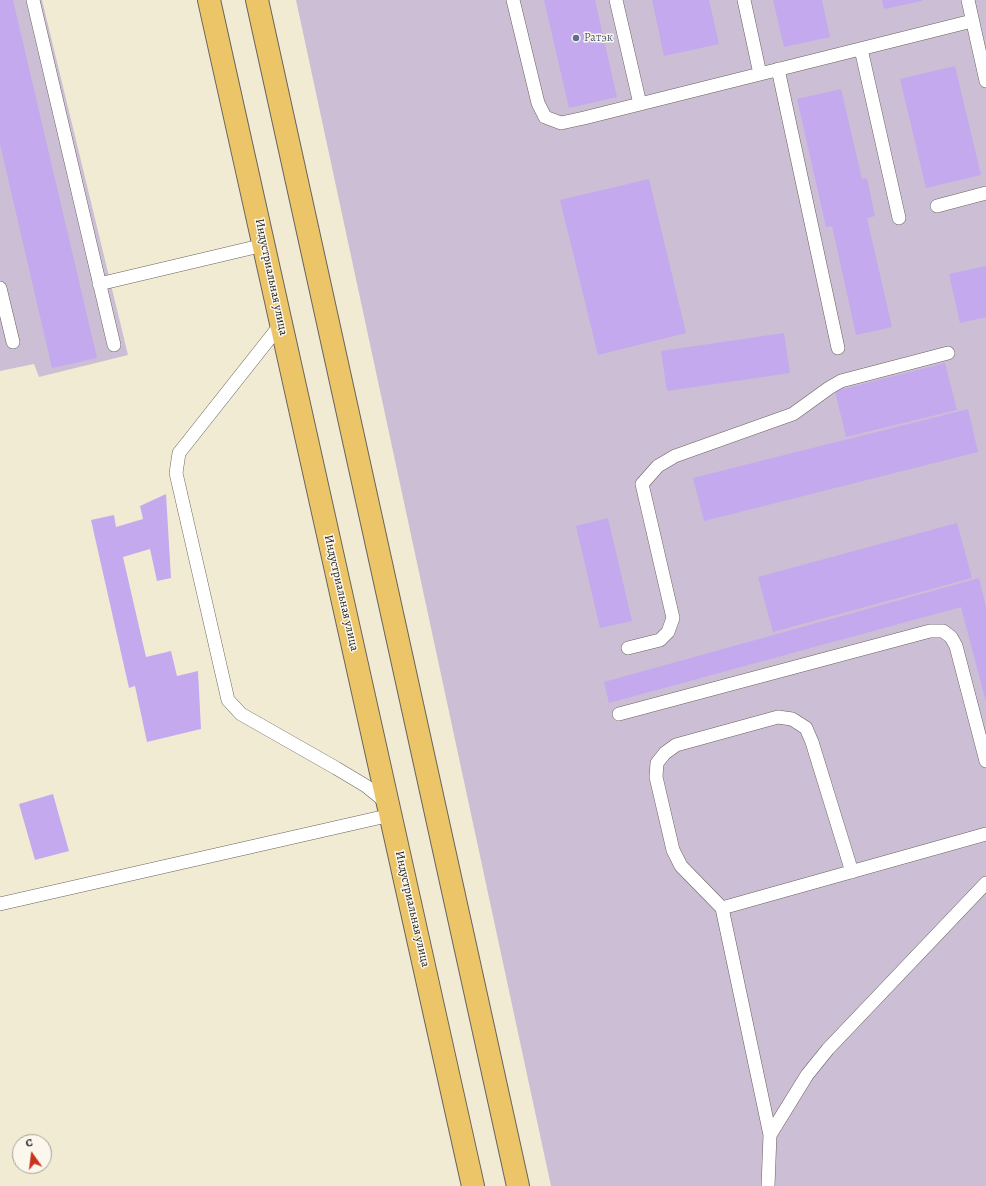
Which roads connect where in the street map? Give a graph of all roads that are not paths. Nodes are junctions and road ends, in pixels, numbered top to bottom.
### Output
1 (33, 0) edge
2 (209, 0) edge
3 (257, 0) edge
4 (513, 0) edge
5 (616, 0) edge
6 (744, 0) edge
7 (968, 0) edge
8 (972, 21) junction
9 (861, 49) junction
10 (778, 69) junction
11 (760, 74) junction
12 (986, 81) edge
13 (640, 104) junction
14 (986, 193) edge
15 (937, 206) dead end
16 (899, 218) dead end
17 (264, 245) junction
18 (99, 284) junction
19 (0, 288) edge
20 (281, 324) junction
21 (12, 342) dead end
22 (114, 345) dead end
23 (838, 348) dead end
24 (948, 353) dead end
25 (628, 648) dead end
26 (619, 714) dead end
27 (986, 761) edge
28 (390, 809) junction
29 (986, 834) edge
30 (852, 872) junction
31 (986, 883) edge
32 (0, 904) edge
33 (722, 908) junction
34 (770, 1135) junction
35 (473, 1186) edge
36 (518, 1186) edge
37 (768, 1186) edge

1 - 18 lane
2 - 17 main road, Индустриальная улица
3 - 36 main road
4 - 13 lane
5 - 13 lane
6 - 11 lane
7 - 8 lane
8 - 9 lane
8 - 12 lane
9 - 10 lane
9 - 16 lane
10 - 11 lane
10 - 23 lane
11 - 13 lane
14 - 15 lane
17 - 18 lane
17 - 20 main road, Индустриальная улица
18 - 22 lane
19 - 21 lane
20 - 28 main road, Индустриальная улица
20 - 28 lane
24 - 25 lane
26 - 27 lane
28 - 32 lane
28 - 35 main road, Индустриальная улица
29 - 30 lane
30 - 33 lane
30 - 33 lane
31 - 34 lane
33 - 34 lane
34 - 37 lane

